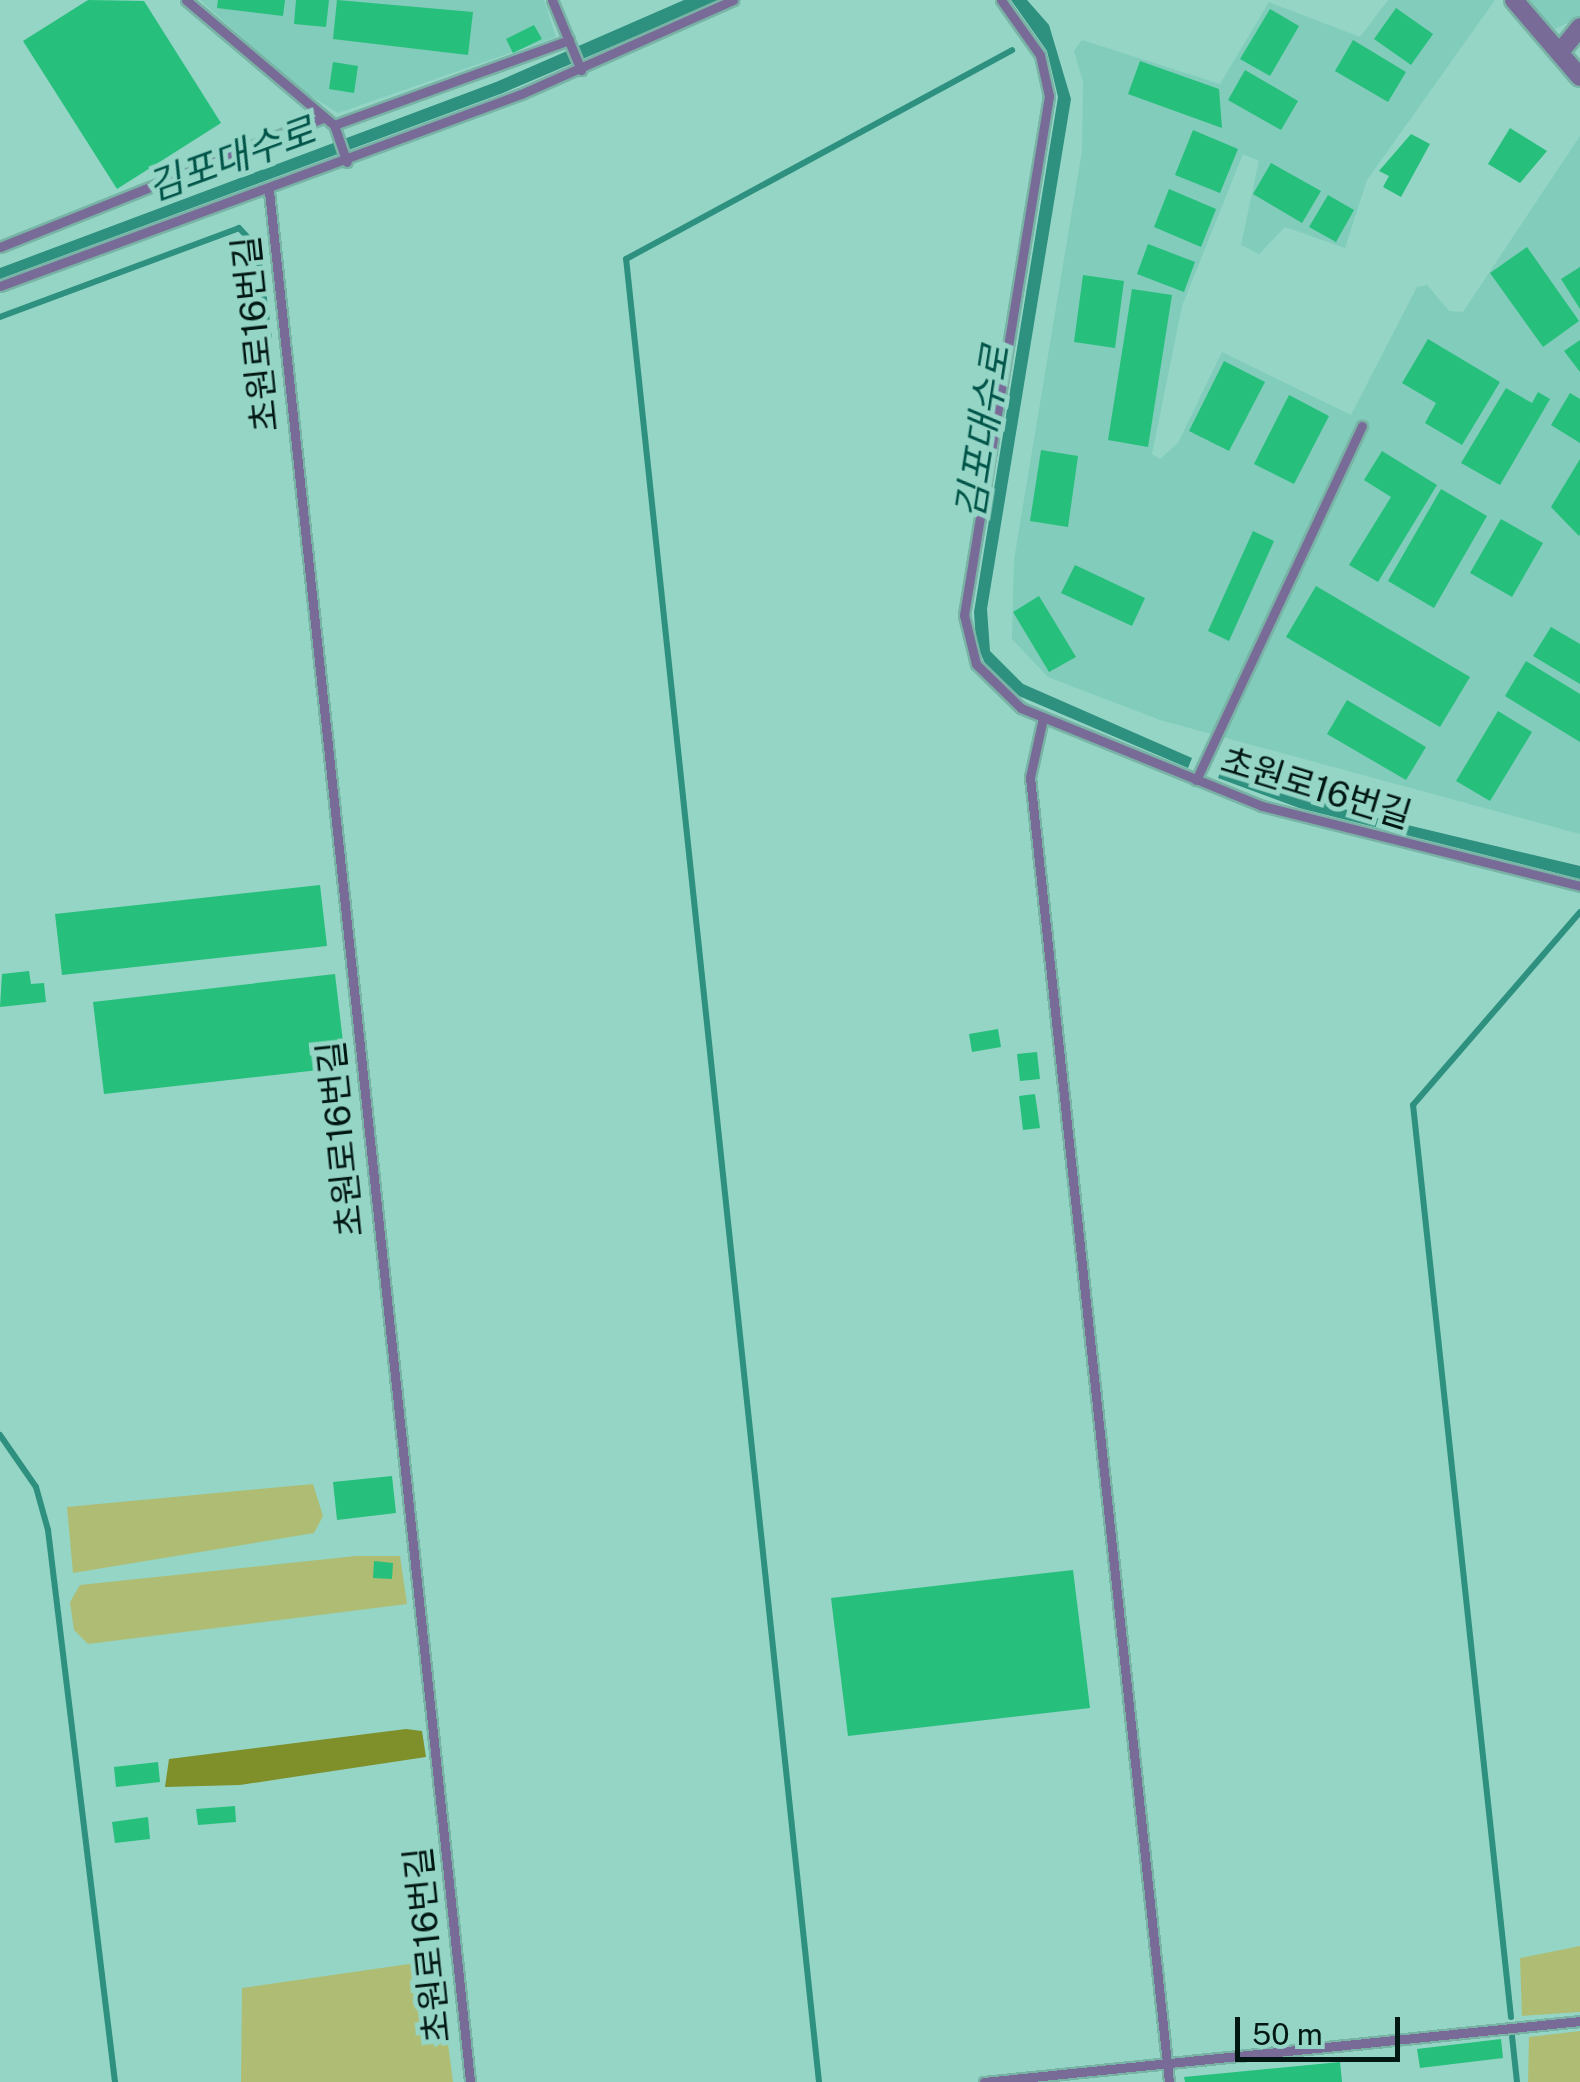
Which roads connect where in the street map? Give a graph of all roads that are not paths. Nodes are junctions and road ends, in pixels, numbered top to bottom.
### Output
1 (186, 0) edge
2 (552, 0) edge
3 (733, 0) edge
4 (1001, 0) edge
5 (1514, 0) edge
6 (1580, 27) edge
7 (569, 40) junction
8 (1560, 52) junction
9 (581, 70) junction
10 (1580, 77) edge
11 (323, 118) junction
12 (334, 125) junction
13 (348, 162) junction
14 (269, 191) junction
15 (0, 246) edge
16 (0, 286) edge
17 (1362, 426) dead end
18 (1043, 718) junction
19 (1196, 780) junction
20 (1580, 886) edge
21 (1580, 2021) edge
22 (1167, 2063) junction
23 (470, 2082) edge
24 (984, 2082) edge
25 (1169, 2082) edge

1 - 11 lane
2 - 7 lane
3 - 9 lane
4 - 18 lane, 초원로16번길
5 - 8 street
6 - 8 street
7 - 9 lane
7 - 12 lane
8 - 10 street
9 - 13 lane
11 - 12 lane
11 - 15 lane
12 - 13 lane
13 - 14 lane
14 - 16 lane
14 - 23 lane, 초원로16번길
17 - 19 lane
18 - 19 lane, 초원로16번길
18 - 22 lane
19 - 20 lane, 초원로16번길
21 - 22 lane
22 - 24 lane
22 - 25 lane

